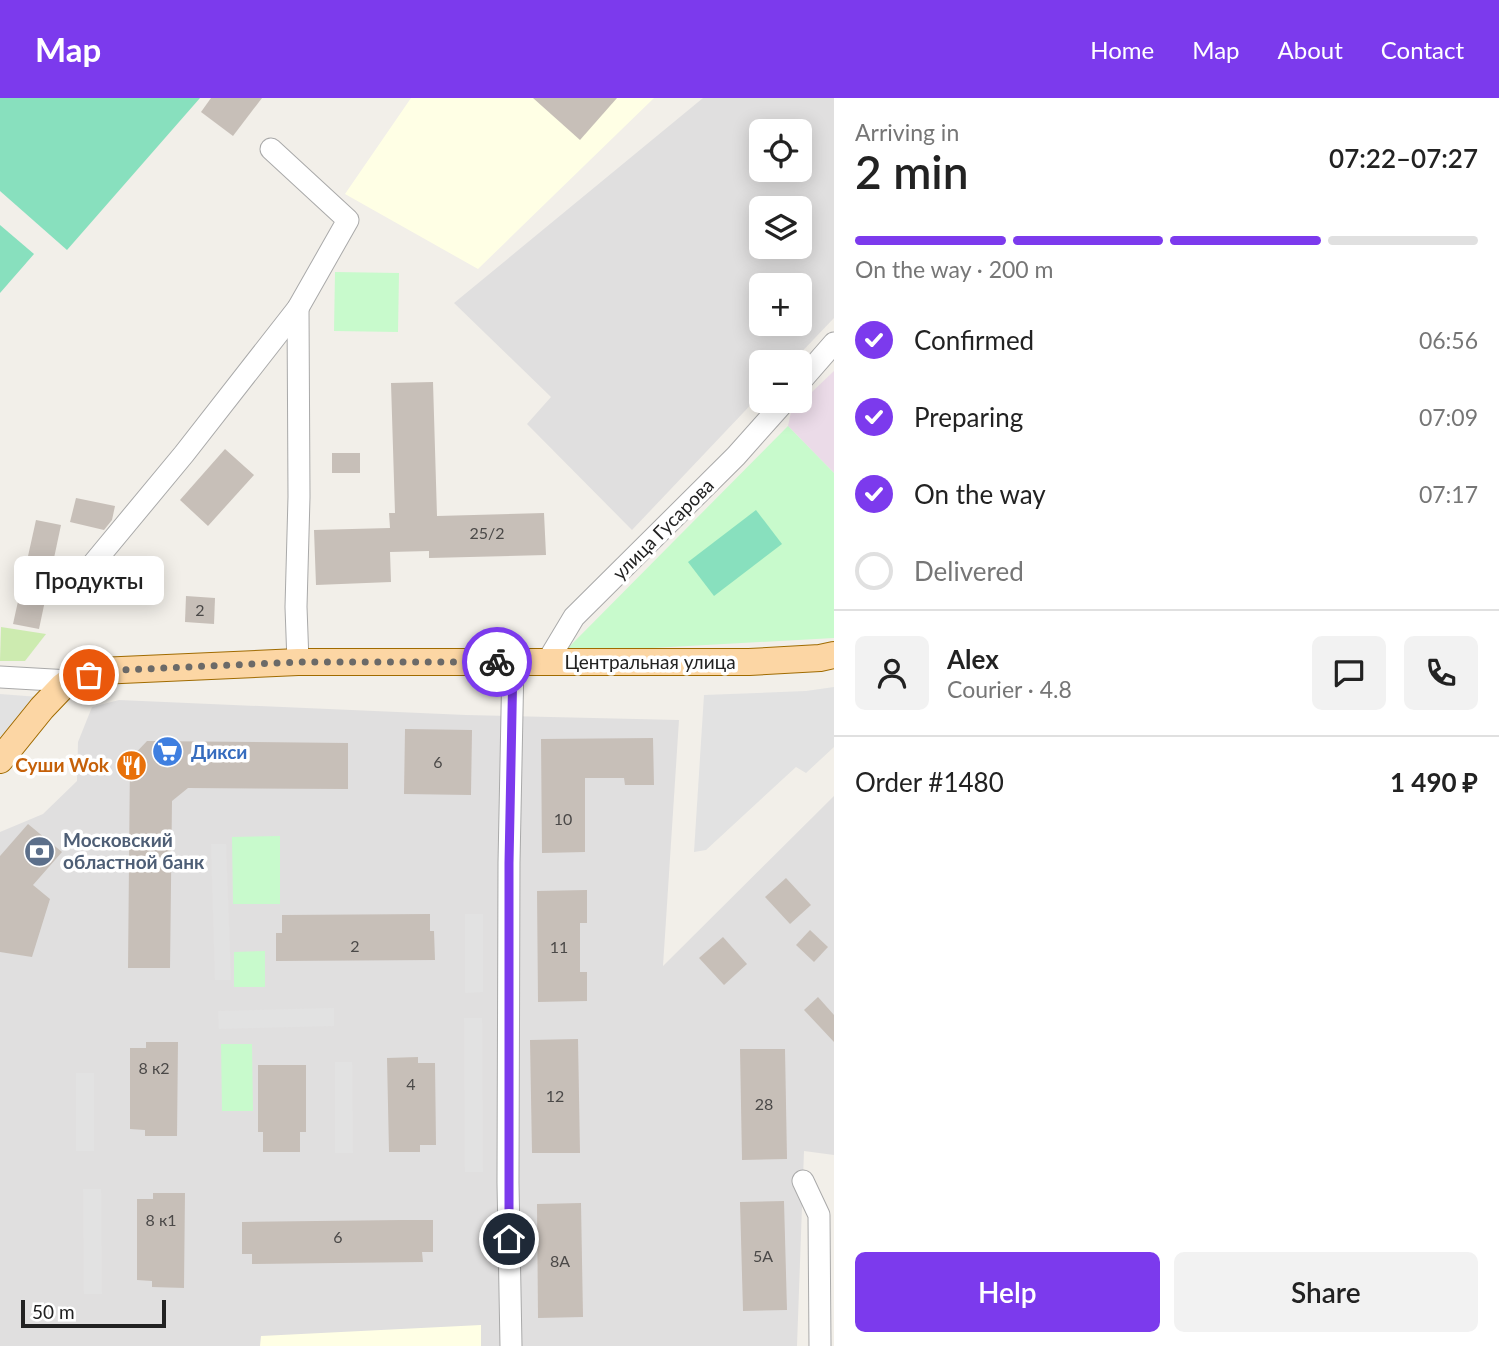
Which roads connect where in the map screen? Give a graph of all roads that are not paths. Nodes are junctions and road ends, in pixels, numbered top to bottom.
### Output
1 (271, 149) dead end
2 (298, 308) junction
3 (834, 344) edge
4 (812, 369) edge
5 (774, 413) edge
6 (92, 565) dead end
7 (834, 655) edge
8 (298, 662) junction
9 (513, 662) junction
10 (547, 662) junction
11 (0, 677) edge
12 (70, 681) junction
13 (0, 760) edge
14 (803, 1181) dead end
15 (511, 1346) edge
16 (820, 1346) edge

1 - 2 street
2 - 6 street
2 - 8 street
3 - 4 street
5 - 10 street, улица Гусарова
7 - 10 main road, Центральная улица
8 - 9 main road, Центральная улица
8 - 12 main road, Центральная улица
9 - 10 main road, Центральная улица
9 - 15 street
11 - 12 street
12 - 13 main road, Центральная улица
14 - 16 street

